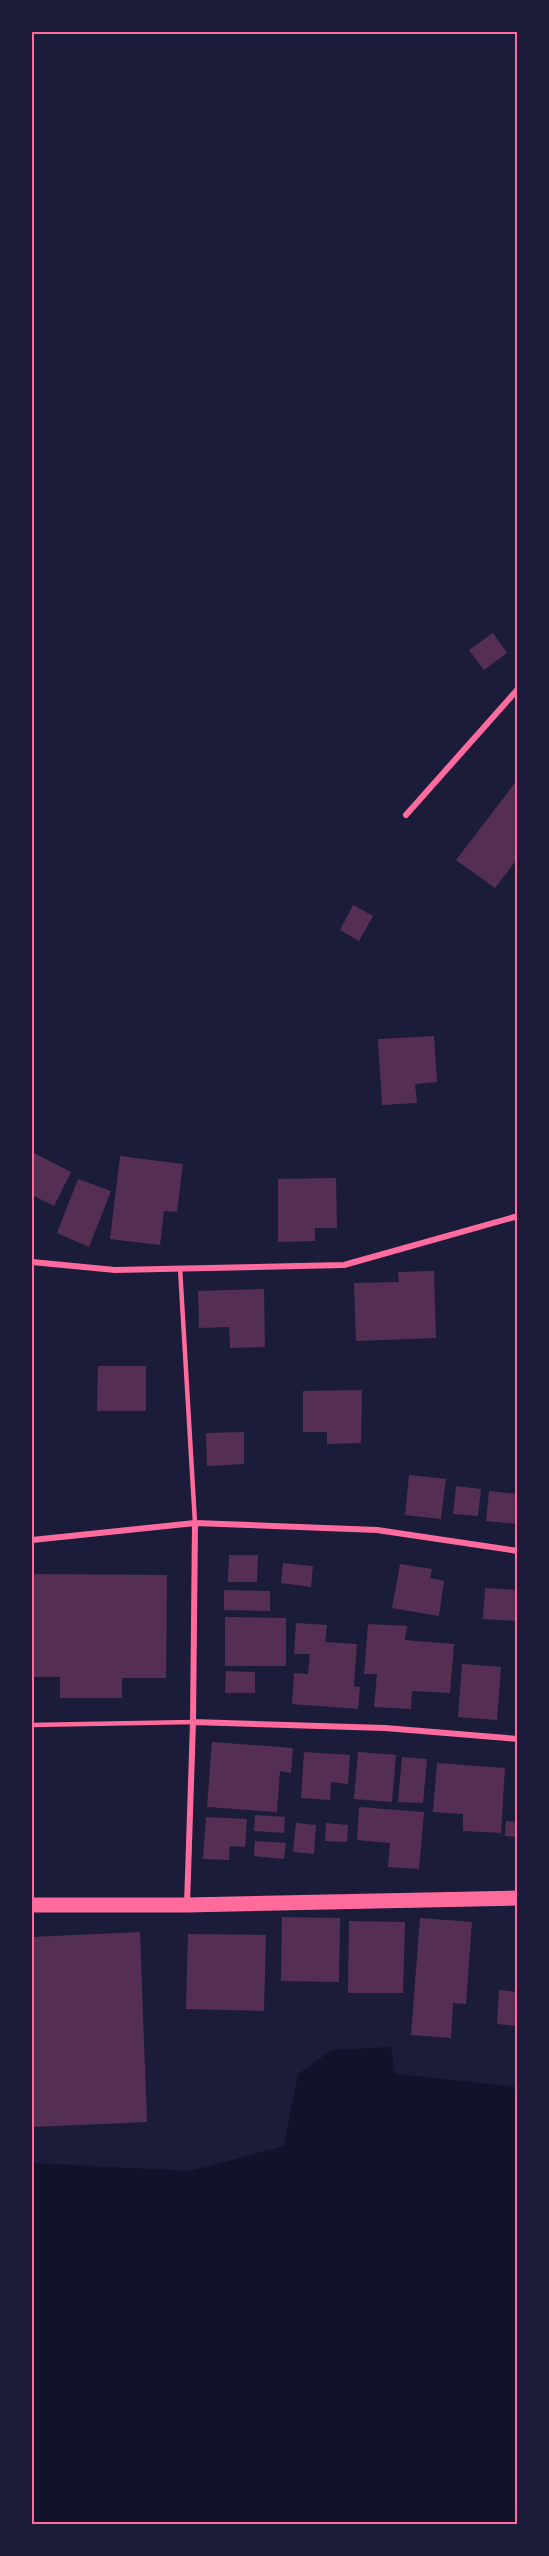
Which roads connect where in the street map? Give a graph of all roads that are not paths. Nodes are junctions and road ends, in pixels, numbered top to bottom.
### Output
1 (518, 689) edge
2 (406, 815) dead end
3 (518, 1216) edge
4 (32, 1262) edge
5 (180, 1268) junction
6 (195, 1523) junction
7 (32, 1540) edge
8 (518, 1551) edge
9 (193, 1722) junction
10 (32, 1725) edge
11 (518, 1739) edge
12 (518, 1898) edge
13 (32, 1905) edge
14 (187, 1905) junction

1 - 2 street
3 - 5 street
4 - 5 street
5 - 6 lane
6 - 7 street
6 - 8 street
6 - 9 street
9 - 10 lane
9 - 11 street
9 - 14 street
12 - 14 main road
13 - 14 main road

